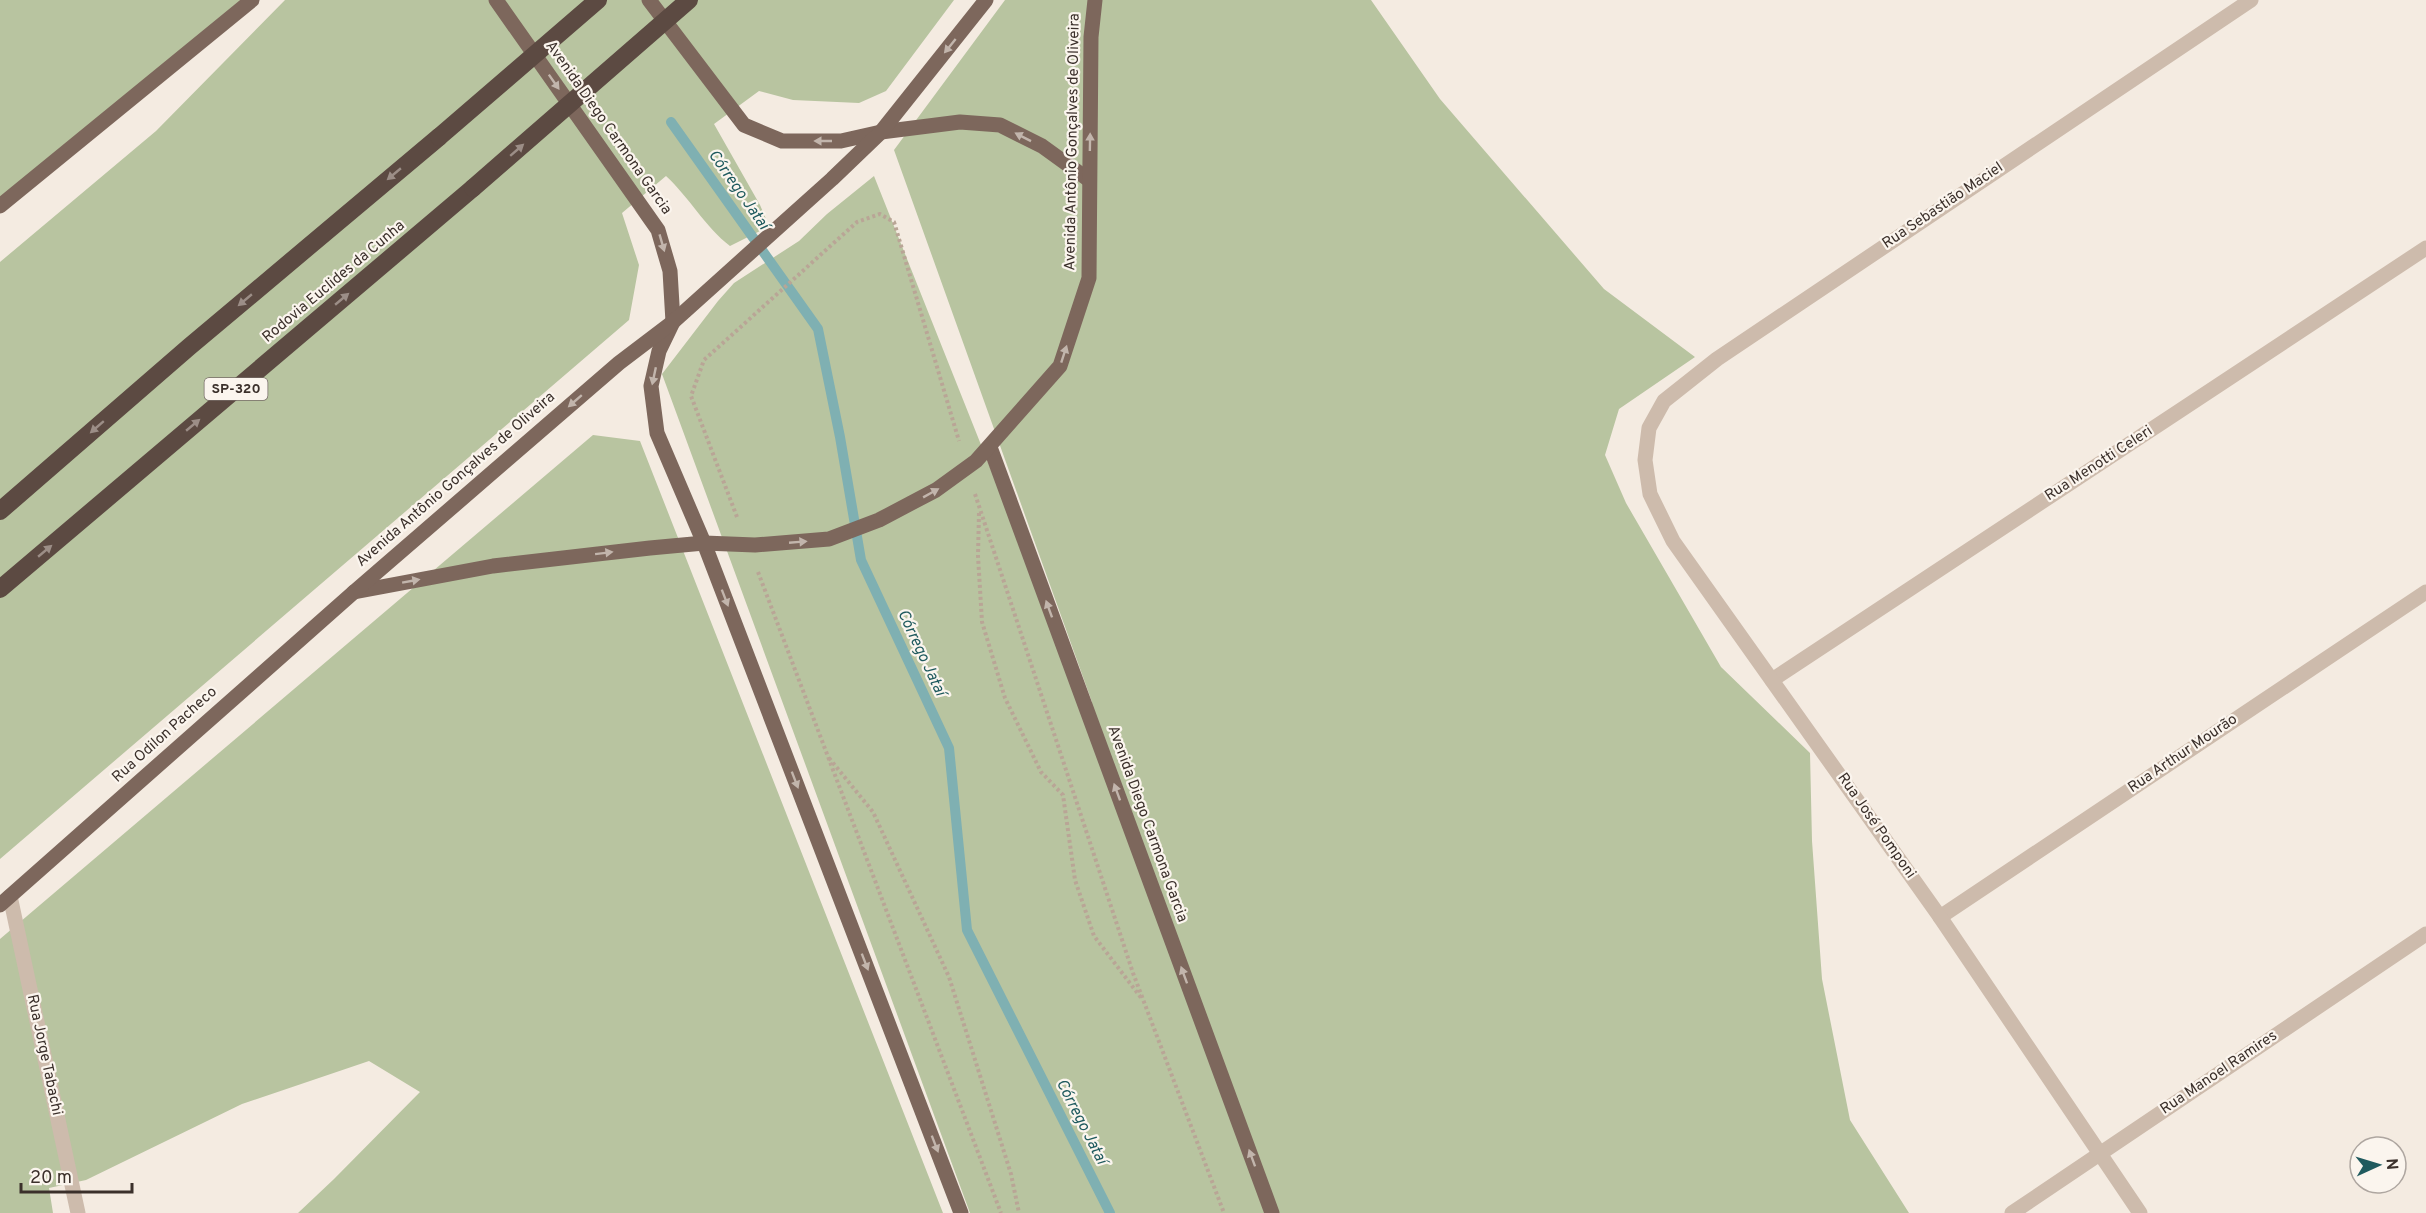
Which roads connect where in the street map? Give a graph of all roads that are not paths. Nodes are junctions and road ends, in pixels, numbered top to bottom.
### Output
1 (252, 0) edge
2 (496, 0) edge
3 (598, 0) edge
4 (649, 0) edge
5 (689, 0) edge
6 (986, 0) edge
7 (1095, 0) edge
8 (2252, 0) edge
9 (2229, 5) edge
10 (880, 132) junction
11 (1089, 180) junction
12 (0, 206) edge
13 (2426, 248) edge
14 (673, 322) junction
15 (1650, 428) joint
16 (990, 447) junction
17 (0, 511) edge
18 (704, 543) junction
19 (0, 589) edge
20 (354, 592) junction
21 (2426, 592) edge
22 (1772, 680) junction
23 (5, 900) edge
24 (1940, 917) junction
25 (2426, 934) edge
26 (2101, 1153) junction
27 (78, 1213) edge
28 (961, 1213) edge
29 (1272, 1213) edge
30 (2012, 1213) edge
31 (2140, 1213) edge

1 - 12 main road
2 -> 14 main road, Avenida Diego Carmona Garcia
3 -> 17 highway, bridge
10 -> 4 main road
19 -> 5 highway, Rodovia Euclides da Cunha / SP-320, bridge
6 -> 10 main road, Avenida Antônio Gonçalves de Oliveira
11 -> 7 main road, Avenida Antônio Gonçalves de Oliveira
8 - 9 street, Rua Sebastião Maciel
9 - 15 street, Rua Sebastião Maciel
11 -> 10 main road
10 - 14 main road, Avenida Antônio Gonçalves de Oliveira
16 -> 11 main road, Avenida Antônio Gonçalves de Oliveira
13 - 22 street, Rua Menotti Celeri
14 -> 18 main road
14 -> 20 main road, Avenida Antônio Gonçalves de Oliveira
15 - 22 street, Rua José Pomponi
18 -> 16 main road, Avenida Antônio Gonçalves de Oliveira
29 -> 16 main road, Avenida Diego Carmona Garcia
20 -> 18 main road, Avenida Antônio Gonçalves de Oliveira
18 -> 28 main road
20 - 23 main road, Rua Odilon Pacheco
21 - 24 street, Rua Arthur Mourão
22 - 24 street, Rua José Pomponi
23 - 27 street, Rua Jorge Tabachi
24 - 26 street, Rua José Pomponi
25 - 26 street, Rua Manoel Ramires
26 - 30 street, Rua Manoel Ramires
26 - 31 street, Rua José Pomponi

